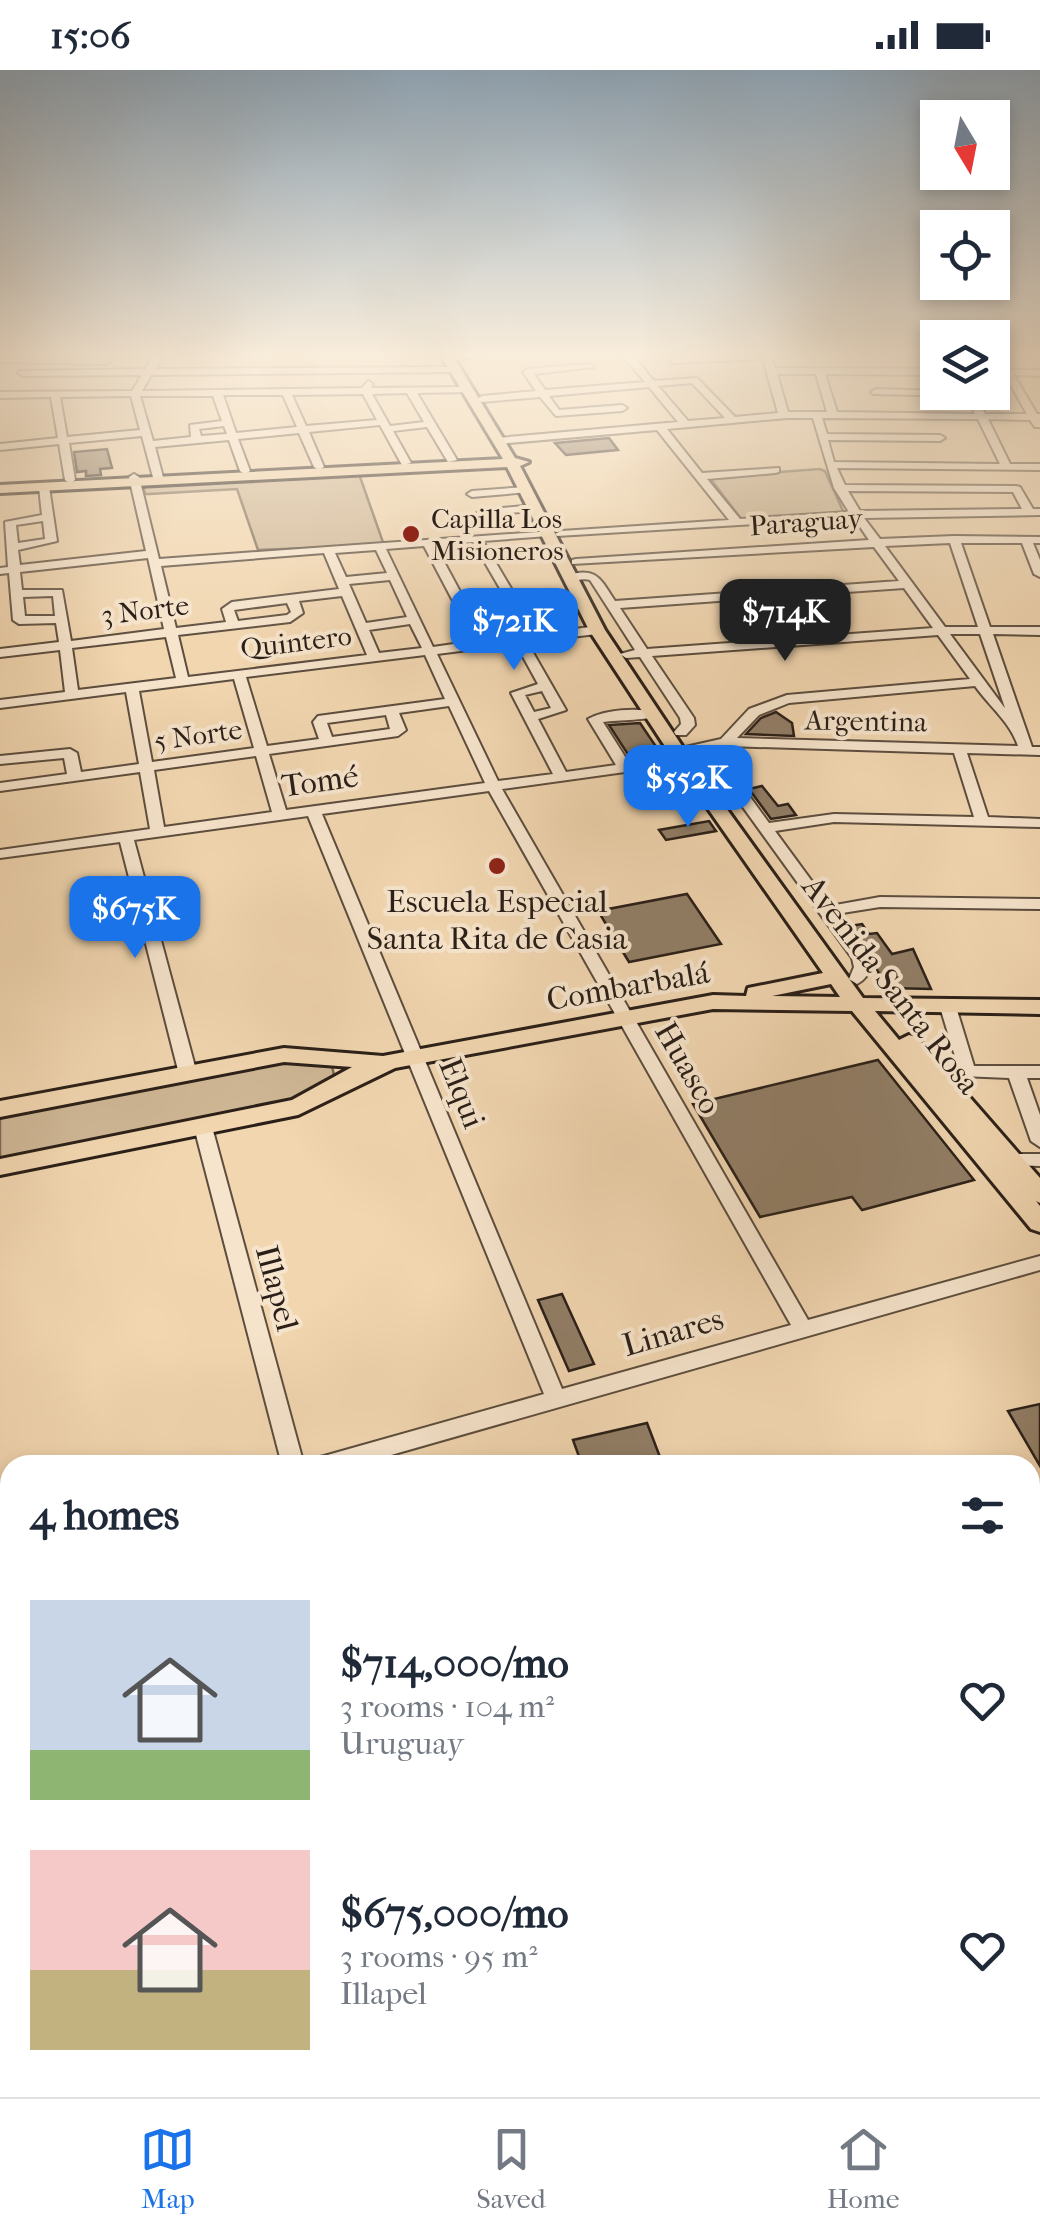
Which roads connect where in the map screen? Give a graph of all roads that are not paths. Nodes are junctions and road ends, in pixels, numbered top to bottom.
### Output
1 (65, 451) edge
2 (150, 451) edge
3 (237, 451) edge
4 (312, 451) edge
5 (399, 451) edge
6 (446, 451) edge
7 (509, 451) edge
8 (679, 451) edge
9 (826, 451) edge
10 (904, 451) edge
11 (999, 451) edge
12 (452, 460) junction
13 (515, 460) junction
14 (406, 463) junction
15 (830, 466) junction
16 (910, 466) junction
17 (934, 466) junction
18 (319, 467) junction
19 (1007, 467) junction
20 (1040, 467) edge
21 (776, 470) dead end
22 (245, 471) junction
23 (699, 476) junction
24 (158, 478) junction
25 (70, 480) junction
26 (135, 480) junction
27 (0, 487) edge
28 (44, 487) junction
29 (839, 488) junction
30 (942, 489) junction
31 (525, 490) junction
32 (472, 494) dead end
33 (535, 508) junction
34 (951, 511) junction
35 (1034, 512) edge
36 (482, 513) dead end
37 (856, 514) junction
38 (48, 517) junction
39 (737, 523) junction
40 (554, 534) junction
41 (954, 539) junction
42 (478, 540) junction
43 (1033, 540) edge
44 (877, 543) junction
45 (429, 545) junction
46 (12, 547) junction
47 (381, 549) junction
48 (330, 551) junction
49 (153, 556) junction
50 (15, 570) junction
51 (0, 571) edge
52 (576, 572) junction
53 (1040, 574) edge
54 (394, 576) junction
55 (906, 584) junction
56 (345, 587) junction
57 (17, 594) junction
58 (292, 599) junction
59 (610, 605) junction
60 (62, 619) junction
61 (414, 620) junction
62 (233, 625) junction
63 (362, 627) junction
64 (598, 630) junction
65 (984, 630) junction
66 (940, 631) junction
67 (1040, 631) edge
68 (171, 632) junction
69 (526, 638) junction
70 (482, 644) junction
71 (66, 645) junction
72 (429, 650) junction
73 (626, 652) junction
74 (0, 653) edge
75 (374, 657) junction
76 (239, 674) junction
77 (182, 682) junction
78 (978, 682) junction
79 (546, 686) junction
80 (132, 688) junction
81 (72, 696) junction
82 (453, 702) junction
83 (0, 704) edge
84 (391, 710) junction
85 (646, 712) junction
86 (530, 717) junction
87 (1016, 723) junction
88 (327, 742) junction
89 (726, 742) junction
90 (960, 748) junction
91 (1033, 750) edge
92 (262, 751) junction
93 (689, 752) junction
94 (0, 760) edge
95 (624, 765) junction
96 (146, 767) junction
97 (560, 774) junction
98 (75, 776) junction
99 (492, 784) junction
100 (0, 786) edge
101 (312, 810) junction
102 (280, 814) junction
103 (982, 821) junction
104 (1040, 823) edge
105 (766, 828) junction
106 (158, 832) junction
107 (126, 836) junction
108 (0, 854) edge
109 (1040, 904) edge
110 (826, 910) junction
111 (846, 978) junction
112 (808, 993) junction
113 (868, 1006) junction
114 (948, 1007) junction
115 (1040, 1007) edge
116 (626, 1018) junction
117 (331, 1058) junction
118 (403, 1059) junction
119 (1016, 1072) junction
120 (1040, 1072) edge
121 (188, 1074) junction
122 (341, 1083) junction
123 (0, 1109) edge
124 (203, 1127) junction
125 (1040, 1141) edge
126 (1011, 1160) junction
127 (1040, 1160) edge
128 (0, 1166) edge
129 (1038, 1189) edge
130 (1040, 1223) edge
131 (1040, 1263) edge
132 (803, 1329) junction
133 (556, 1399) junction
134 (290, 1455) edge
135 (359, 1455) edge

1 - 25 street
2 - 24 street
3 - 22 street
4 - 18 street
5 - 14 street
6 - 12 street
7 - 13 main road, Avenida Santa Rosa
8 - 23 street
9 - 15 street
10 - 16 street
11 - 19 street
12 - 13 main road
12 - 14 main road
13 - 24 main road
13 - 31 main road, Avenida Santa Rosa
13 - 40 main road, Avenida Santa Rosa
14 - 18 main road
15 - 16 street
15 - 29 street
16 - 17 street
17 - 19 street
17 - 30 street
18 - 22 main road
19 - 20 street
21 - 23 street
22 - 24 main road
23 - 39 street
24 - 26 main road
25 - 26 main road
25 - 27 main road
26 - 28 main road
26 - 49 street
27 - 28 main road
28 - 38 street
29 - 30 street
29 - 37 street
30 - 34 street
30 - 35 street
31 - 32 street
31 - 33 main road, Avenida Santa Rosa
33 - 36 street
33 - 40 main road, Avenida Santa Rosa
34 - 35 street
34 - 37 street
37 - 39 street
37 - 44 street
38 - 46 street
38 - 46 street
39 - 40 street
40 - 42 street
40 - 52 main road, Avenida Santa Rosa
41 - 43 street, Paraguay
41 - 44 street, Paraguay
41 - 65 street
42 - 45 street
42 - 69 street
43 - 53 street
44 - 52 street, Paraguay
44 - 55 street
45 - 47 street
45 - 70 street
46 - 50 street
47 - 48 street
47 - 54 street, Huasco
48 - 49 street
48 - 56 street
49 - 50 street
49 - 68 street
50 - 51 street
50 - 57 street
52 - 59 street, Avenida Santa Rosa
52 - 64 main road, Avenida Santa Rosa
52 - 73 main road, Avenida Santa Rosa
54 - 56 street
54 - 61 street, Huasco
55 - 59 street
55 - 66 street
56 - 58 street
56 - 63 street
57 - 60 street
57 - 60 street
58 - 62 street
58 - 62 street, 3 Norte
59 - 73 street, Avenida Santa Rosa
60 - 71 street
61 - 63 street
61 - 72 street, Huasco
62 - 68 street, 3 Norte
63 - 75 street
64 - 69 street, Quintero
64 - 73 main road, Avenida Santa Rosa
65 - 66 street
65 - 67 street
65 - 87 street
66 - 73 street
66 - 78 street
68 - 71 street, 3 Norte
68 - 77 street
69 - 70 street, Quintero
69 - 79 street
70 - 72 street, Quintero
71 - 74 street, 3 Norte
71 - 81 street
72 - 75 street, Quintero
72 - 82 street, Huasco
73 - 85 main road, Avenida Santa Rosa
73 - 93 main road, Avenida Santa Rosa
75 - 76 street, Quintero
76 - 77 street, Quintero
76 - 92 street
77 - 80 street, Quintero
78 - 87 street
78 - 89 street
79 - 86 street
79 - 86 street
80 - 81 street, Quintero
80 - 96 street
81 - 83 street, Quintero
82 - 84 street
82 - 99 street, Huasco
84 - 88 street
84 - 88 street, 5 Norte
85 - 93 main road, Avenida Santa Rosa
85 - 95 street
86 - 97 street
87 - 91 street
88 - 92 street, 5 Norte
89 - 90 street, Argentina
89 - 93 street, Argentina
90 - 91 street, Argentina
90 - 103 street
92 - 96 street, 5 Norte
92 - 102 street
93 - 95 street, Tomé
93 - 105 street, Avenida Santa Rosa
93 - 111 main road, Avenida Santa Rosa
94 - 98 street
95 - 97 street, Tomé
96 - 98 street, 5 Norte
96 - 106 street
97 - 99 street, Tomé
98 - 100 street, 5 Norte
99 - 101 street, Tomé
99 - 116 street, Huasco
101 - 102 street, Tomé
101 - 118 street, Elqui
102 - 106 street, Tomé
103 - 104 street
103 - 105 street
105 - 110 street, Avenida Santa Rosa
106 - 107 street, Tomé
107 - 108 street, Tomé
107 - 121 street
109 - 110 street
110 - 111 street, Avenida Santa Rosa
111 - 112 main road
111 - 113 main road, Avenida Santa Rosa
112 - 113 main road, Combarbalá
112 - 116 main road, Combarbalá
113 - 114 main road, Combarbalá
113 - 126 main road, Avenida Santa Rosa
113 - 130 main road, Avenida Santa Rosa
114 - 115 main road, Combarbalá
114 - 119 street
116 - 118 main road, Combarbalá
116 - 132 street, Huasco
117 - 118 main road, Combarbalá
117 - 121 main road, Combarbalá
117 - 122 main road
118 - 122 main road, Combarbalá
118 - 133 street, Elqui
119 - 120 street
119 - 125 street, Avenida Santa Rosa
121 - 123 main road, Combarbalá
122 - 124 main road, Combarbalá
124 - 128 main road, Combarbalá
124 - 134 street, Illapel
126 - 127 street
126 - 129 main road, Avenida Santa Rosa
131 - 132 street, Linares
132 - 133 street, Linares
133 - 135 street, Linares

